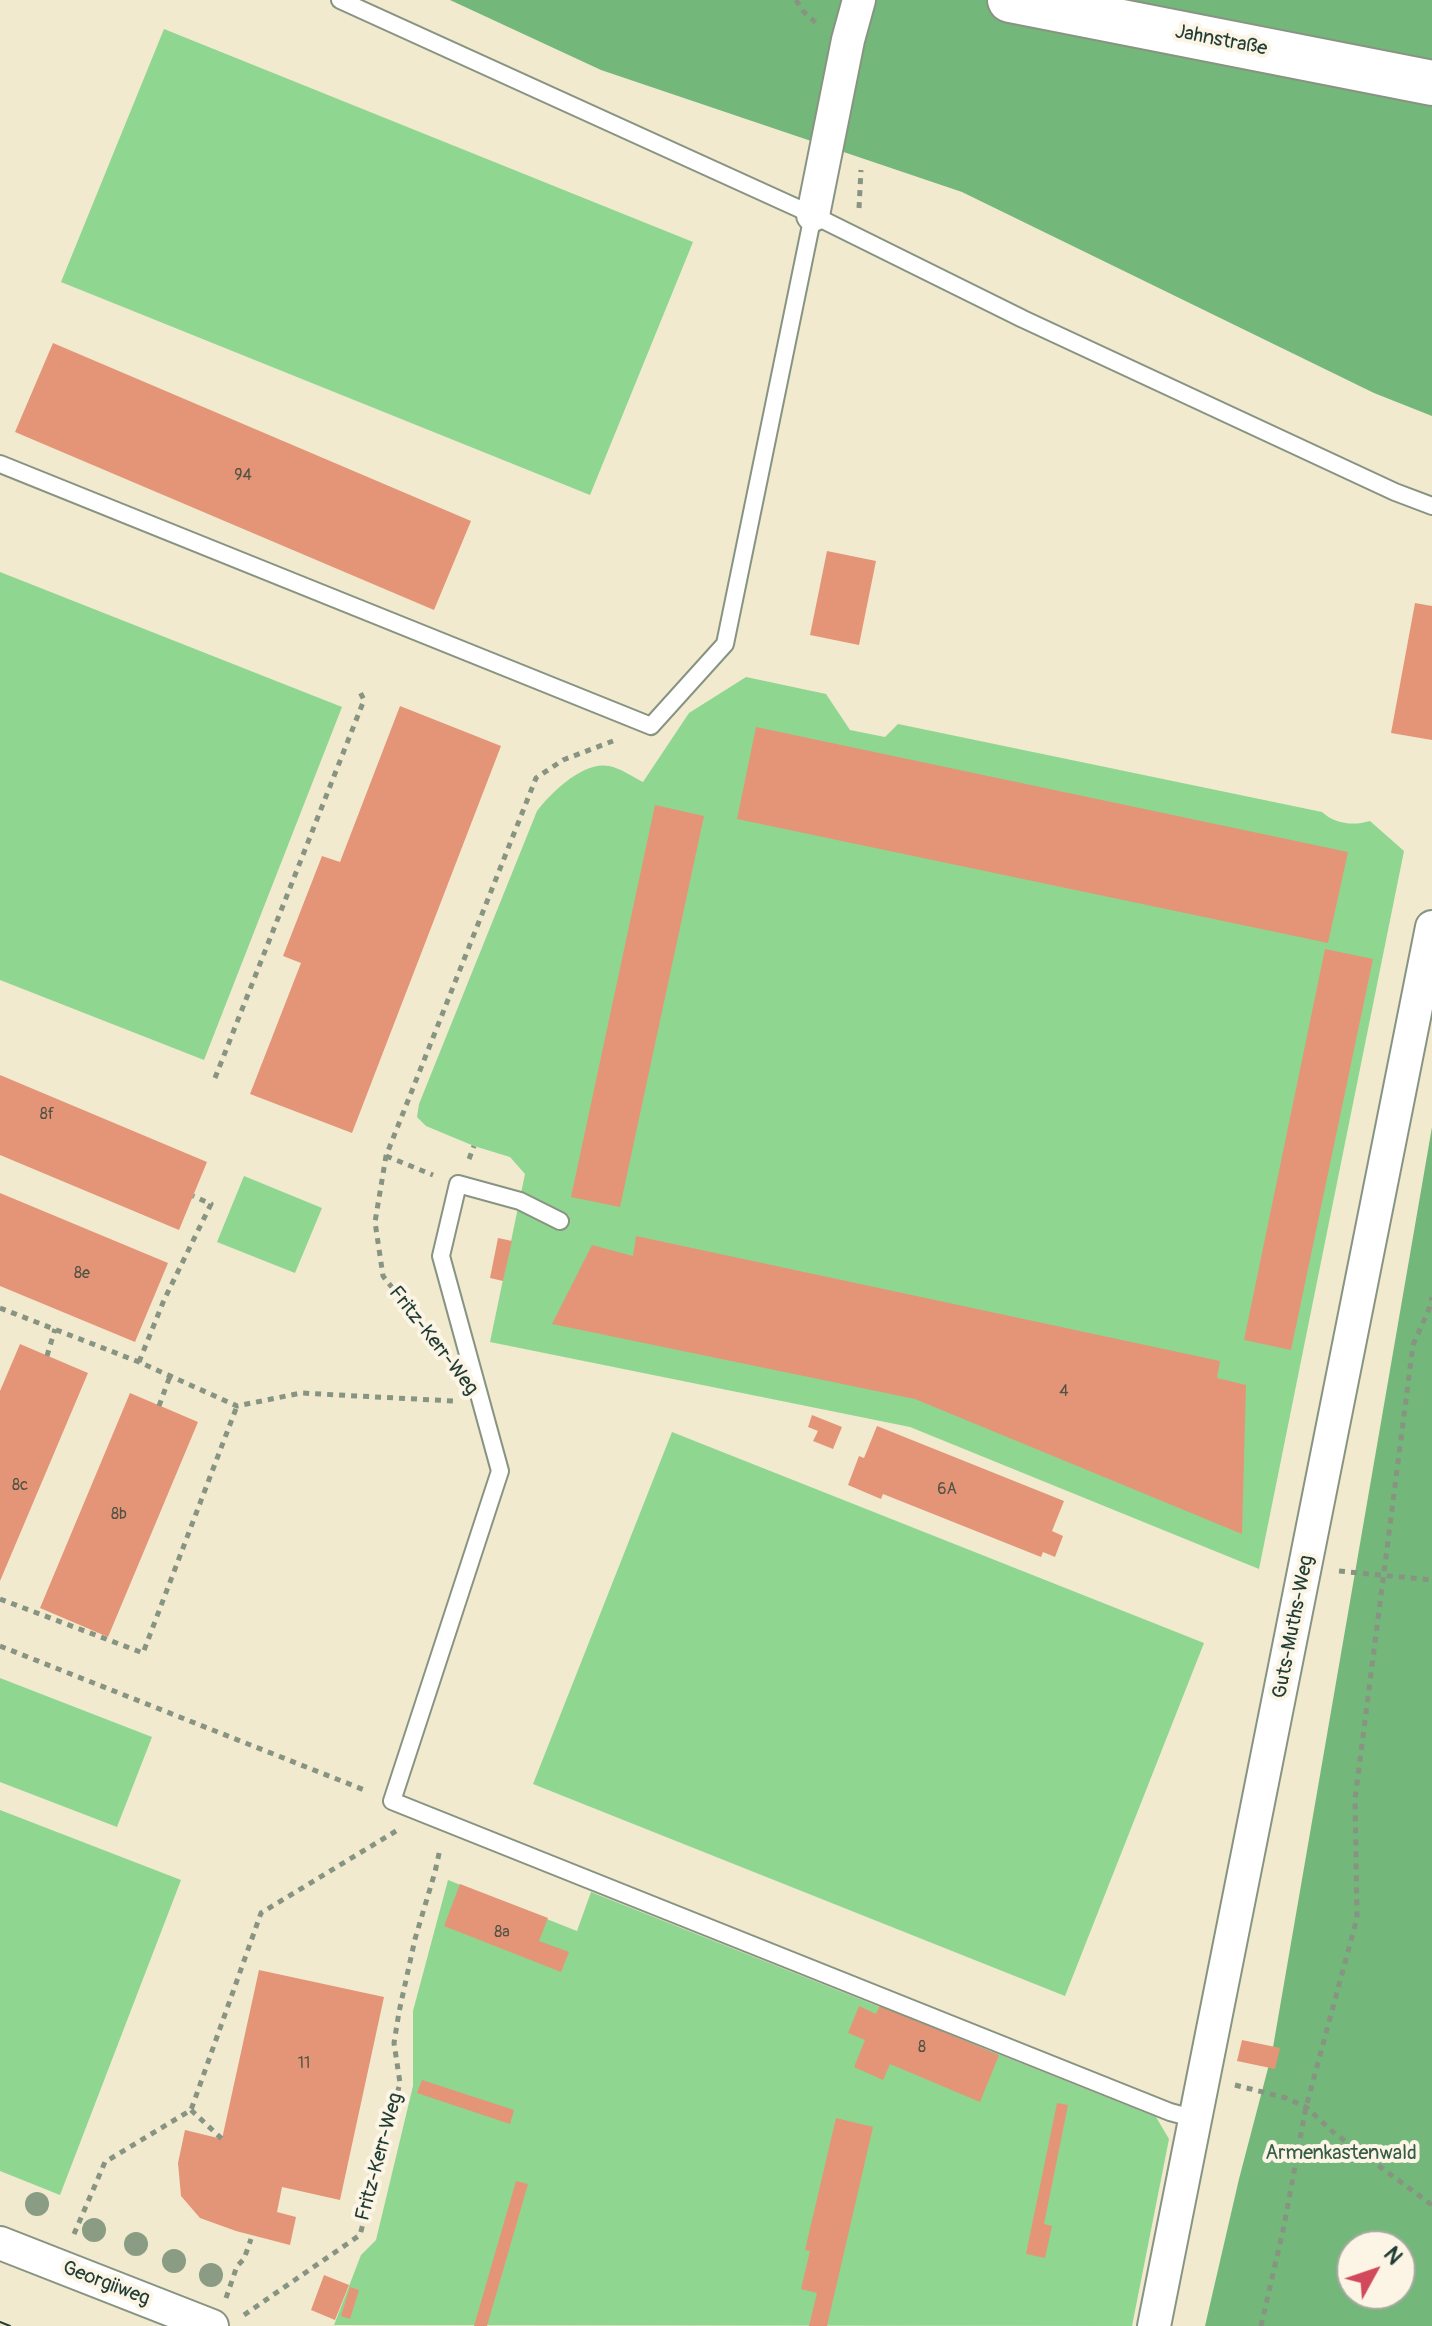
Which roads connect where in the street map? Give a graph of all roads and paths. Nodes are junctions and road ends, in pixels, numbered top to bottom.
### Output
1 (340, 0) edge
2 (796, 0) edge
3 (859, 0) edge
4 (1010, 0) edge
5 (848, 40) junction
6 (1432, 83) edge
7 (861, 166) dead end
8 (859, 211) dead end
9 (813, 215) junction
10 (0, 464) edge
11 (1432, 506) edge
12 (358, 688) dead end
13 (651, 726) junction
14 (1432, 927) edge
15 (215, 1078) dead end
16 (386, 1156) junction
17 (419, 1170) dead end
18 (193, 1196) dead end
19 (560, 1221) dead end
20 (154, 1297) dead end
21 (1432, 1297) edge
22 (164, 1300) junction
23 (0, 1308) edge
24 (1431, 1309) edge
25 (55, 1329) junction
26 (47, 1356) dead end
27 (139, 1362) junction
28 (170, 1376) junction
29 (482, 1403) junction
30 (159, 1406) dead end
31 (237, 1406) junction
32 (1307, 1567) junction
33 (1384, 1576) junction
34 (1432, 1580) edge
35 (0, 1599) edge
36 (0, 1646) edge
37 (392, 1801) junction
38 (423, 1814) junction
39 (445, 1824) junction
40 (1203, 2078) junction
41 (1306, 2107) junction
42 (191, 2110) junction
43 (1196, 2119) junction
44 (222, 2139) dead end
45 (1432, 2205) edge
46 (74, 2235) dead end
47 (251, 2239) dead end
48 (0, 2243) edge
49 (226, 2315) edge
50 (1154, 2326) edge
51 (1261, 2326) edge

1 - 9 lane
2 - 5 path
3 - 5 street
4 - 6 main road, Jahnstraße
5 - 9 street
7 - 8 path
9 - 11 lane
9 - 13 lane
10 - 13 lane
12 - 15 path
13 - 16 path, Fritz-Kerr-Weg
14 - 32 street, Guts-Muths-Weg
16 - 17 path
16 - 29 path, Fritz-Kerr-Weg
18 - 22 path
19 - 29 lane
20 - 22 path
21 - 24 path
22 - 27 path
23 - 25 path
24 - 33 path
25 - 26 path
25 - 27 path
27 - 28 path
28 - 30 path
28 - 31 path
29 - 31 path
29 - 37 lane, Fritz-Kerr-Weg
31 - 35 path
32 - 33 path
32 - 40 street, Guts-Muths-Weg
33 - 34 path
33 - 41 path
36 - 37 path
37 - 38 lane
38 - 39 lane
38 - 42 path
39 - 43 lane
39 - 49 path, Fritz-Kerr-Weg
40 - 41 path
40 - 43 street, Guts-Muths-Weg
41 - 45 path
41 - 51 path
42 - 44 path
42 - 46 path
43 - 50 street, Guts-Muths-Weg
47 - 49 path
48 - 49 street, Georgiiweg

